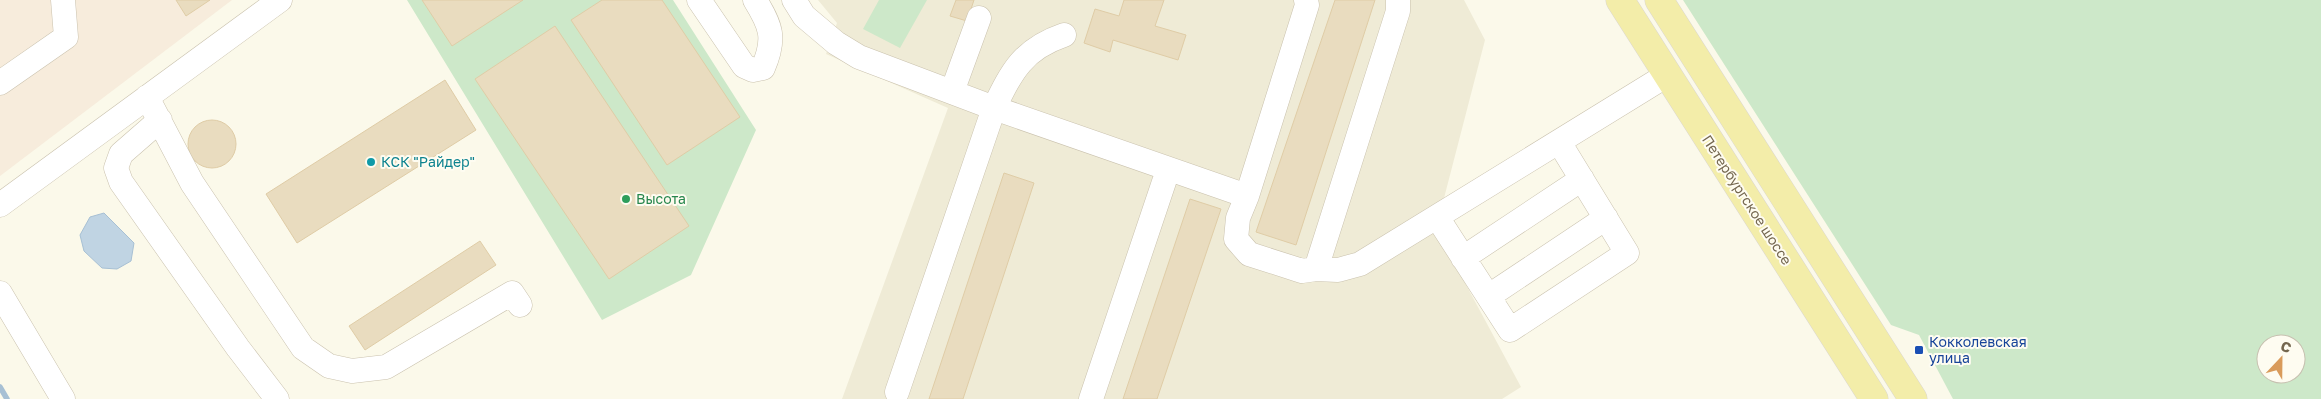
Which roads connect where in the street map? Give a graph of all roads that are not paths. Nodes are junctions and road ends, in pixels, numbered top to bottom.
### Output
1 (63, 0) edge
2 (280, 0) edge
3 (699, 0) edge
4 (755, 0) edge
5 (794, 0) edge
6 (1306, 0) edge
7 (1398, 0) edge
8 (1620, 0) edge
9 (1659, 0) edge
10 (980, 18) dead end
11 (1064, 35) dead end
12 (1667, 75) junction
13 (0, 83) edge
14 (952, 92) junction
15 (147, 97) junction
16 (994, 108) junction
17 (160, 120) junction
18 (1559, 142) junction
19 (1168, 170) junction
20 (1582, 179) junction
21 (1247, 196) junction
22 (0, 205) edge
23 (1437, 217) junction
24 (1606, 218) junction
25 (1463, 258) junction
26 (1316, 269) junction
27 (0, 293) edge
28 (1489, 296) junction
29 (520, 305) dead end
30 (896, 392) dead end
31 (62, 399) edge
32 (277, 399) edge
33 (1091, 399) edge
34 (1874, 399) edge
35 (1913, 399) edge

1 - 13 street
2 - 15 street
3 - 4 street
5 - 14 street
6 - 21 street
7 - 26 street
8 - 12 main road, Петербургское шоссе
9 - 35 main road
10 - 14 street
11 - 16 street
12 - 18 street
12 - 34 main road, Петербургское шоссе
14 - 16 street
15 - 17 street
15 - 22 street
16 - 19 street
16 - 30 street
17 - 29 street
17 - 32 street
18 - 20 street
18 - 23 street
19 - 21 street
19 - 33 street
20 - 24 street
20 - 25 street
21 - 26 street
23 - 25 street
23 - 26 street
24 - 28 street
24 - 28 street
25 - 28 street
27 - 31 street

